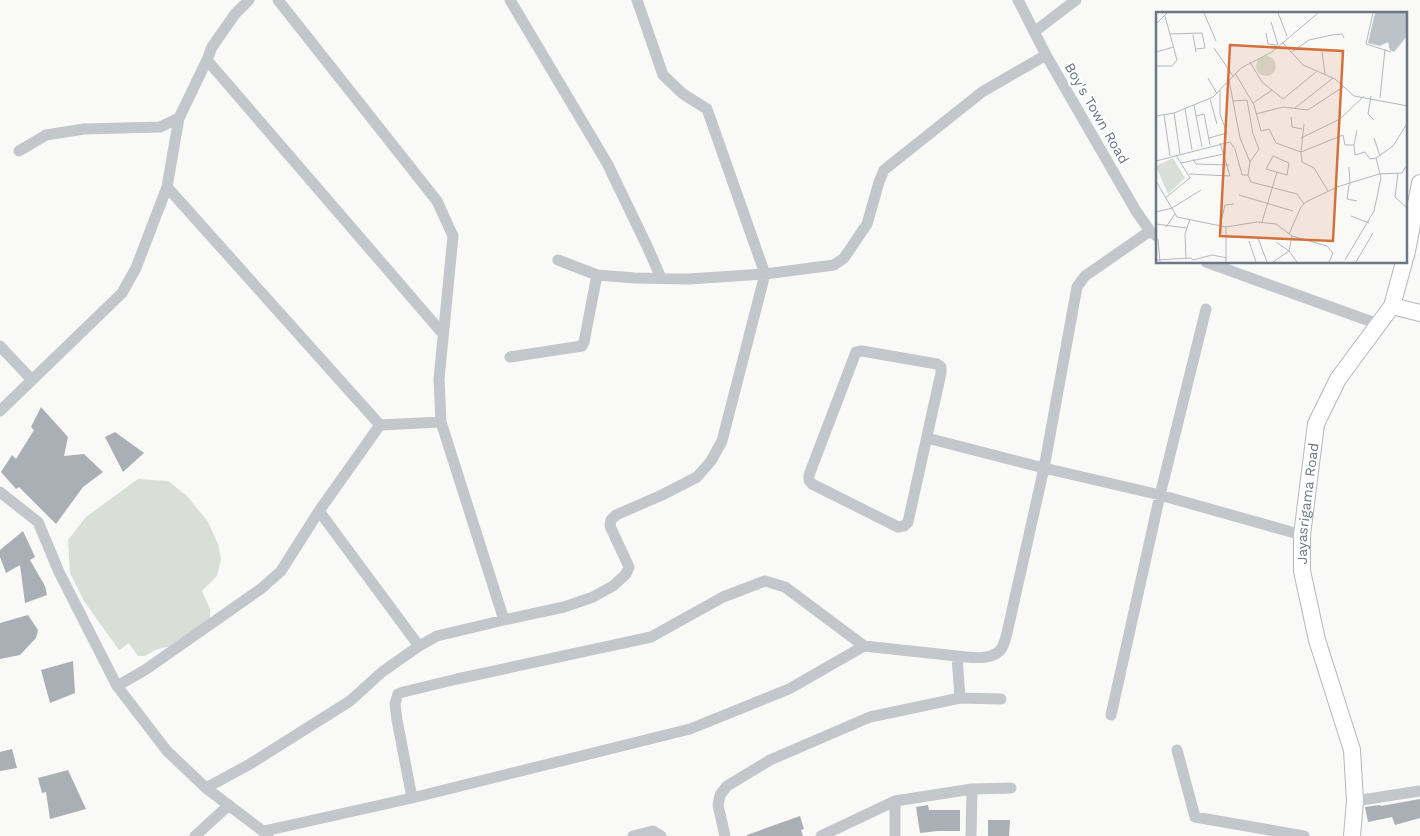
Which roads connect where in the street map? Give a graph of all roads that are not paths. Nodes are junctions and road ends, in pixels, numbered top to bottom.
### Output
1 (249, 0) edge
2 (278, 0) edge
3 (510, 0) edge
4 (637, 0) edge
5 (1018, 0) edge
6 (1076, 0) edge
7 (1034, 32) junction
8 (1046, 55) junction
9 (207, 60) junction
10 (180, 118) junction
11 (19, 150) dead end
12 (1420, 183) edge
13 (167, 187) junction
14 (1154, 234) edge
15 (1408, 246) edge
16 (558, 260) dead end
17 (1212, 264) edge
18 (1403, 264) edge
19 (765, 274) junction
20 (597, 275) junction
21 (661, 278) junction
22 (1392, 306) junction
23 (1206, 309) dead end
24 (1420, 313) edge
25 (1378, 324) junction
26 (443, 334) junction
27 (0, 346) edge
28 (510, 357) dead end
29 (31, 379) junction
30 (0, 411) edge
31 (441, 422) junction
32 (380, 424) junction
33 (927, 438) junction
34 (1044, 468) junction
35 (0, 492) edge
36 (1160, 495) junction
37 (319, 512) junction
38 (1302, 535) junction
39 (504, 620) junction
40 (419, 646) junction
41 (864, 646) junction
42 (957, 656) junction
43 (117, 686) junction
44 (960, 698) junction
45 (1001, 699) dead end
46 (1111, 715) dead end
47 (1177, 750) dead end
48 (206, 788) junction
49 (1011, 788) dead end
50 (972, 789) junction
51 (1420, 791) edge
52 (412, 798) junction
53 (896, 801) junction
54 (1355, 801) junction
55 (229, 805) junction
56 (267, 834) edge
57 (196, 836) edge
58 (633, 836) edge
59 (661, 836) edge
60 (725, 836) edge
61 (821, 836) edge
62 (895, 836) edge
63 (971, 836) edge
64 (1304, 836) edge
65 (1352, 836) edge

1 - 9 street
2 - 26 street
3 - 21 street
4 - 19 street
5 - 7 street, Boy's Town Road
6 - 7 street
7 - 8 street, Boy's Town Road
8 - 14 street, Boy's Town Road
8 - 19 street
9 - 10 street
9 - 26 street
10 - 11 street
10 - 13 street
12 - 15 street
13 - 29 street
13 - 32 street
14 - 34 street
16 - 20 street
17 - 25 street
18 - 22 street, Jayasrigama Road
19 - 21 street
19 - 39 street
20 - 21 street
20 - 28 street
22 - 24 street
22 - 25 street, Jayasrigama Road
23 - 36 street
25 - 38 street, Jayasrigama Road
26 - 31 street
27 - 29 street
29 - 30 street
31 - 32 street
31 - 39 street
32 - 37 street
33 - 33 street
33 - 34 street
34 - 36 street
34 - 42 street
35 - 43 street
36 - 38 street
36 - 46 street
37 - 40 street
37 - 43 street
38 - 54 street, Jayasrigama Road
39 - 40 street
40 - 48 street
41 - 42 street
41 - 52 street
41 - 52 street
42 - 44 street
43 - 48 street
44 - 45 street
44 - 60 street
47 - 64 street
48 - 55 street
49 - 50 street
50 - 53 street
50 - 63 street
51 - 54 street
52 - 56 street
53 - 61 street
53 - 62 street
54 - 65 street, Jayasrigama Road
55 - 56 street
55 - 57 street
58 - 59 street

